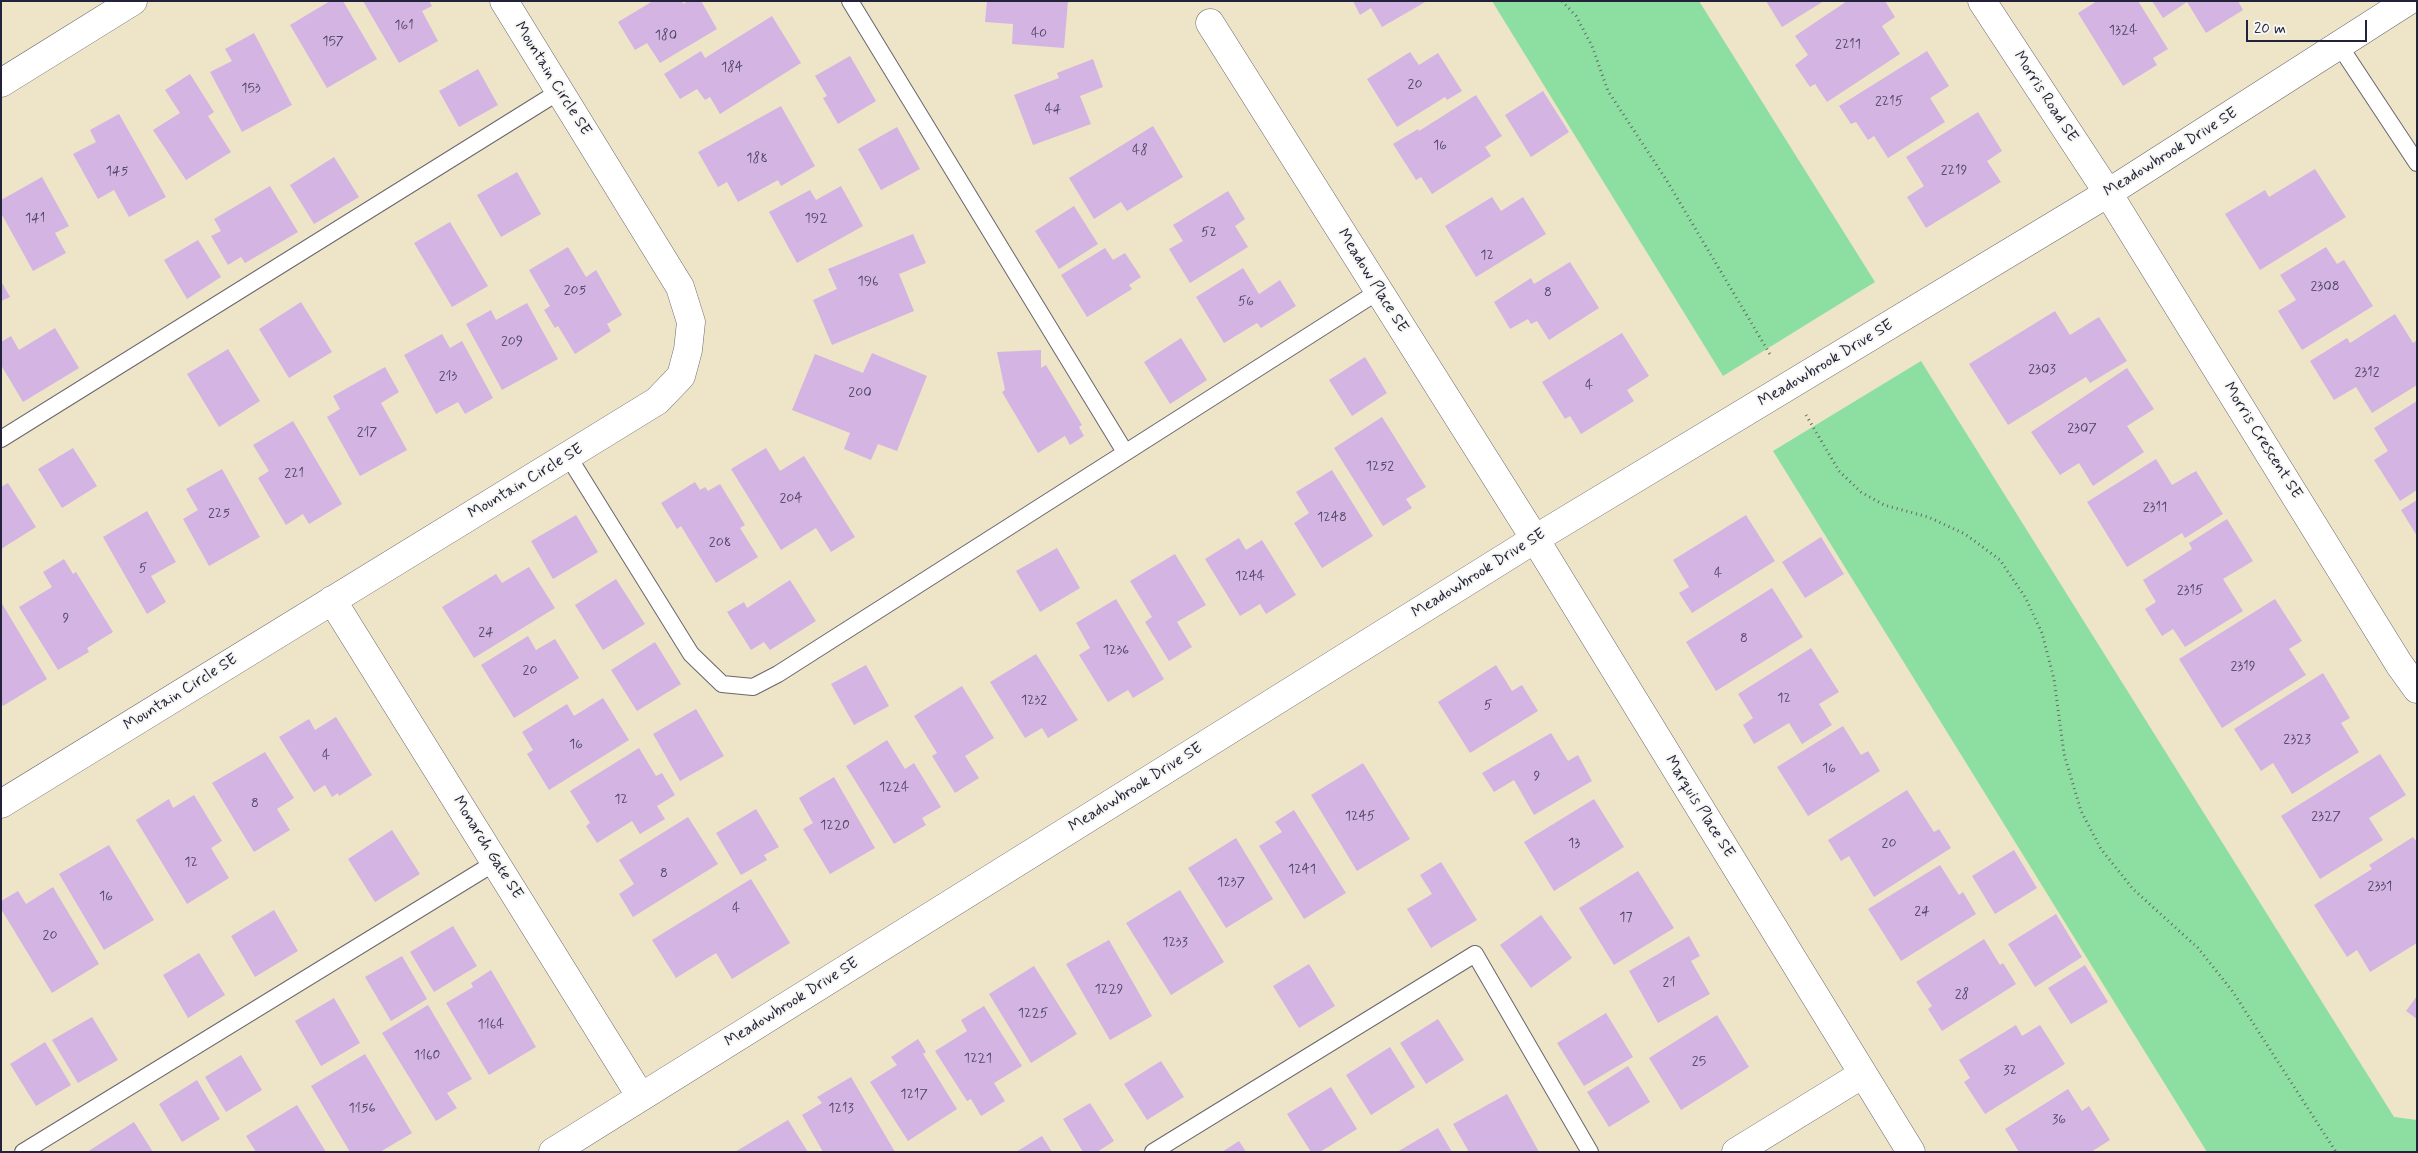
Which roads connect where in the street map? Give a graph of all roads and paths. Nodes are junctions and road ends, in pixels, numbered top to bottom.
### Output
1 (133, 1) edge
2 (504, 1) edge
3 (850, 1) edge
4 (1562, 1) edge
5 (1982, 1) edge
6 (2408, 1) edge
7 (1210, 23) dead end
8 (2339, 45) junction
9 (1, 83) edge
10 (560, 91) junction
11 (2417, 164) edge
12 (2108, 193) junction
13 (1379, 291) junction
14 (1789, 386) junction
15 (1, 439) edge
16 (1125, 452) junction
17 (568, 456) junction
18 (1534, 539) junction
19 (332, 600) junction
20 (2408, 658) edge
21 (2417, 689) edge
22 (1, 804) edge
23 (496, 862) junction
24 (1863, 1074) junction
25 (641, 1096) junction
26 (23, 1152) edge
27 (554, 1152) edge
28 (1153, 1152) edge
29 (1590, 1152) edge
30 (1736, 1152) edge
31 (1911, 1152) edge
32 (2336, 1152) edge

1 - 9 street
2 - 10 street, Mountain Circle SE
3 - 16 lane
4 - 14 path
5 - 12 street, Morris Road SE
6 - 8 street, Meadowbrook Drive SE
7 - 13 street, Meadow Place SE
8 - 11 lane
8 - 12 street, Meadowbrook Drive SE
10 - 15 lane
10 - 17 street, Mountain Circle SE
12 - 14 street, Meadowbrook Drive SE
12 - 20 street, Morris Crescent SE
13 - 16 lane
13 - 18 street, Meadow Place SE
14 - 18 street, Meadowbrook Drive SE
14 - 32 path
16 - 17 lane
17 - 19 street, Mountain Circle SE
18 - 24 street, Marquis Place SE
18 - 25 street, Meadowbrook Drive SE
19 - 22 street, Mountain Circle SE
19 - 23 street, Monarch Gate SE
20 - 21 street, Morris Crescent SE
23 - 25 street, Monarch Gate SE
23 - 26 lane
24 - 30 street
24 - 31 street, Marquis Place SE
25 - 27 street, Meadowbrook Drive SE
28 - 29 lane

